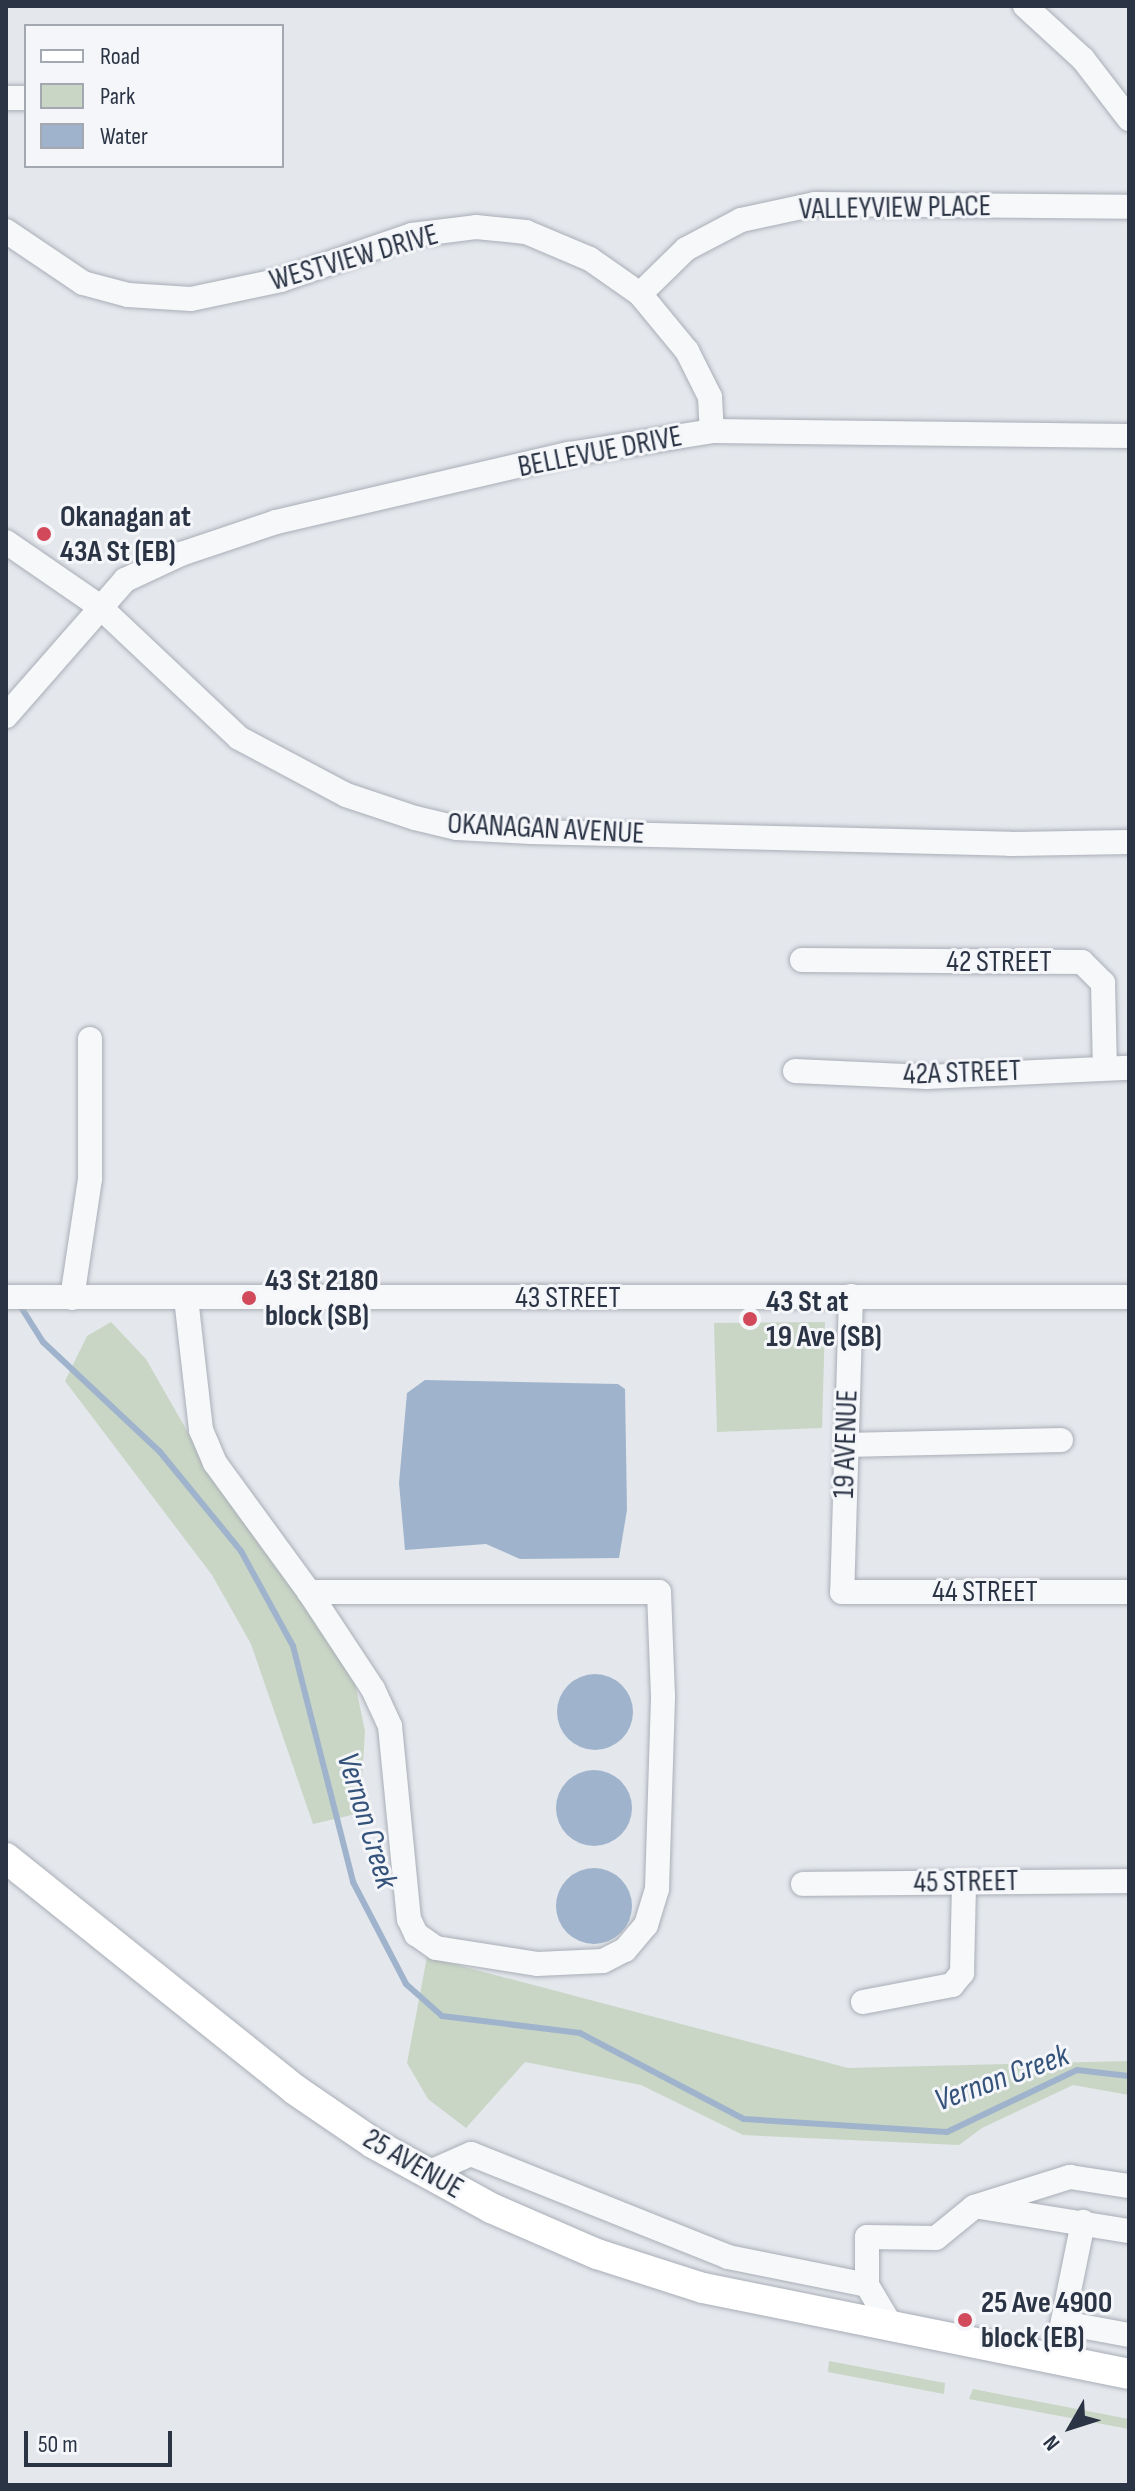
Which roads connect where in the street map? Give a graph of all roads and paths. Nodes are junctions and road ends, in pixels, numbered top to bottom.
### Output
1 (1025, 6) edge
2 (1129, 119) edge
3 (1129, 207) edge
4 (6, 231) edge
5 (640, 294) junction
6 (712, 431) junction
7 (1129, 436) edge
8 (6, 542) edge
9 (99, 606) junction
10 (6, 716) edge
11 (1129, 842) edge
12 (802, 960) dead end
13 (90, 1039) dead end
14 (1117, 1068) edge
15 (795, 1071) dead end
16 (851, 1296) junction
17 (6, 1297) edge
18 (1129, 1297) edge
19 (72, 1298) junction
20 (186, 1298) junction
21 (1061, 1440) dead end
22 (846, 1445) junction
23 (309, 1592) junction
24 (842, 1592) joint
25 (1129, 1592) edge
26 (6, 1858) edge
27 (1129, 1881) edge
28 (964, 1882) junction
29 (803, 1884) dead end
30 (863, 2002) dead end
31 (437, 2169) dead end
32 (1129, 2186) edge
33 (974, 2207) junction
34 (1083, 2222) junction
35 (1129, 2231) edge
36 (867, 2285) junction
37 (1064, 2323) junction
38 (893, 2329) junction
39 (1129, 2335) edge
40 (1055, 2360) junction
41 (1129, 2374) edge

1 - 2 street
3 - 5 street, VALLEYVIEW PLACE
4 - 5 street, WESTVIEW DRIVE
5 - 6 street, WESTVIEW DRIVE
6 - 7 street, BELLEVUE DRIVE
6 - 9 street, BELLEVUE DRIVE
8 - 9 street, OKANAGAN AVENUE
9 - 10 street, BELLEVUE DRIVE
9 - 11 street, OKANAGAN AVENUE
12 - 14 street, 42 STREET
13 - 19 street
14 - 15 street, 42A STREET
16 - 18 street, 43 STREET
16 - 20 street, 43 STREET
16 - 22 street, 19 AVENUE
17 - 19 street, 43 STREET
19 - 20 street, 43 STREET
20 - 23 street
21 - 22 street
22 - 24 street, 19 AVENUE
23 - 23 street
24 - 25 street, 44 STREET
26 - 38 main road, 25 AVENUE
27 - 28 street, 45 STREET
28 - 29 street, 45 STREET
28 - 30 street
31 - 36 street, 25 AVENUE
32 - 33 street
33 - 34 street
33 - 36 street
34 - 35 street
34 - 37 street
36 - 38 street
37 - 39 street
37 - 40 street
38 - 40 main road, 25 AVENUE
40 - 41 main road, 25 AVENUE

